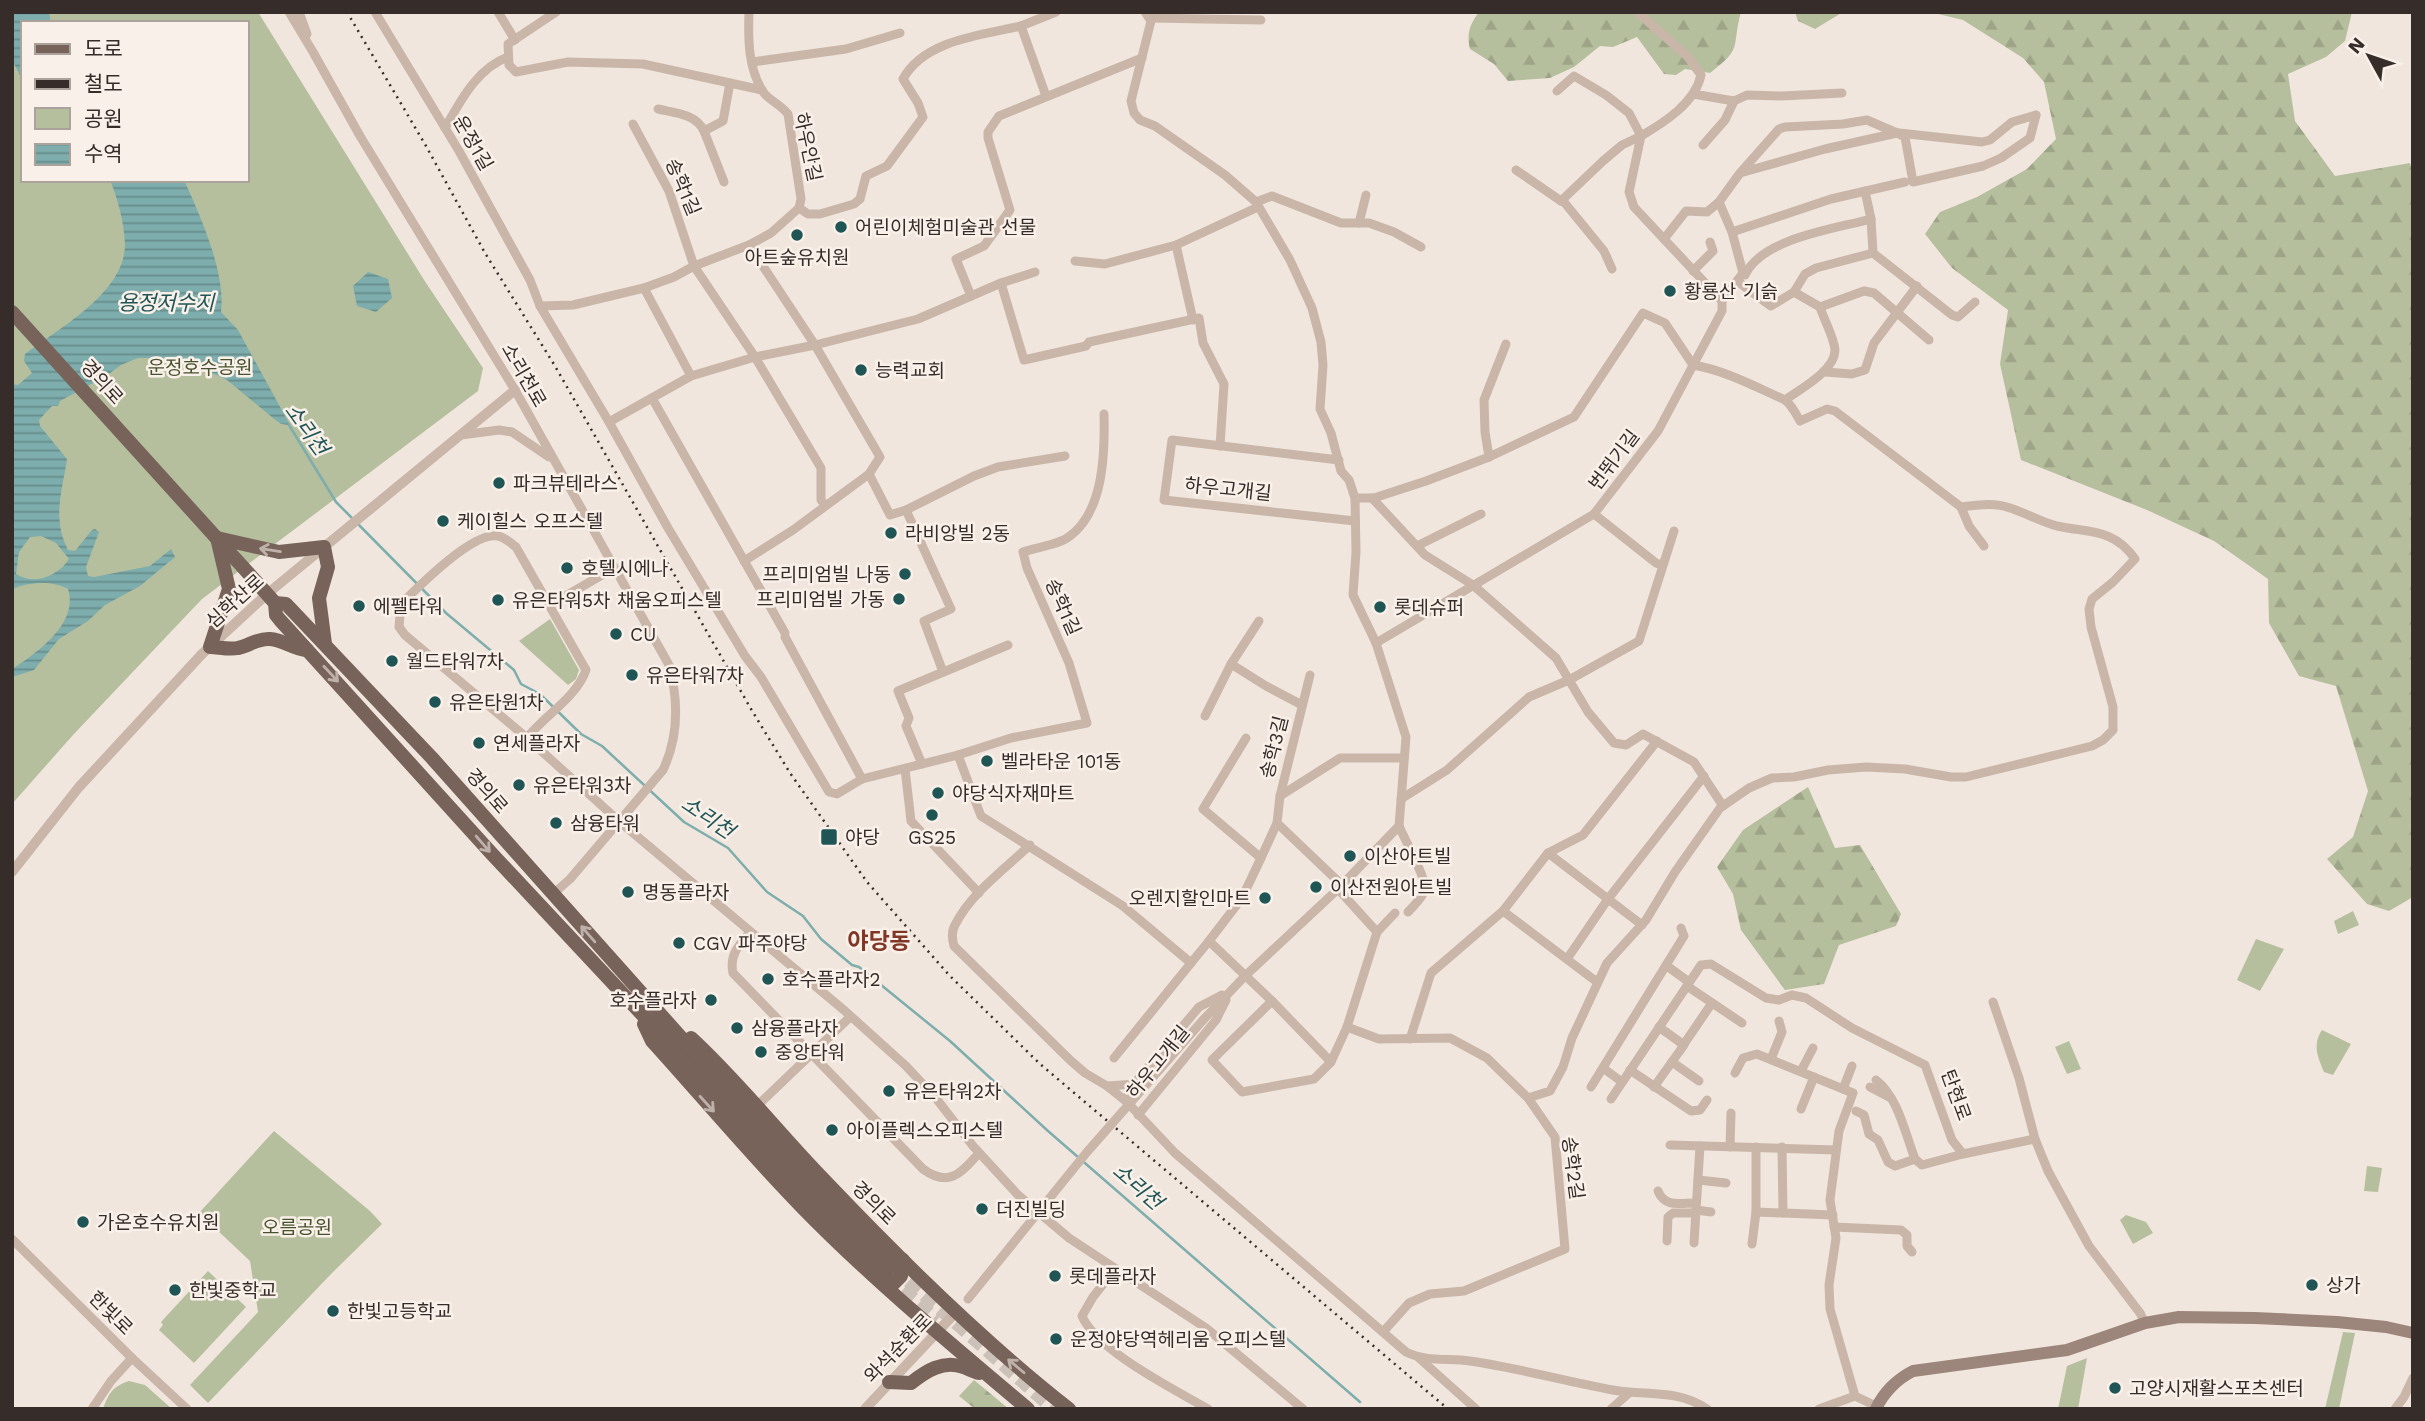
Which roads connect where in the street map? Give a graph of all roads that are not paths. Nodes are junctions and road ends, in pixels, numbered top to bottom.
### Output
1 (289, 12) edge
2 (299, 12) edge
3 (374, 12) edge
4 (498, 12) edge
5 (556, 12) edge
6 (748, 12) edge
7 (1056, 12) edge
8 (1637, 12) edge
9 (1147, 15) edge
10 (1204, 15) edge
11 (1257, 17) edge
12 (1021, 26) junction
13 (900, 33) dead end
14 (515, 40) junction
15 (313, 52) junction
16 (508, 57) junction
17 (1143, 58) junction
18 (752, 62) junction
19 (730, 83) junction
20 (762, 90) junction
21 (1557, 91) dead end
22 (1842, 93) dead end
23 (1693, 94) junction
24 (1046, 96) junction
25 (1734, 101) junction
26 (658, 109) dead end
27 (633, 124) dead end
28 (445, 128) junction
29 (704, 131) junction
30 (1897, 133) junction
31 (1641, 136) junction
32 (1703, 145) dead end
33 (1516, 170) dead end
34 (1740, 173) junction
35 (724, 182) dead end
36 (1905, 182) dead end
37 (1865, 191) junction
38 (1366, 195) dead end
39 (1561, 201) junction
40 (1719, 202) junction
41 (1257, 204) junction
42 (799, 208) junction
43 (1871, 219) junction
44 (1359, 223) junction
45 (1732, 232) junction
46 (1664, 239) junction
47 (1710, 242) dead end
48 (749, 245) junction
49 (1176, 245) junction
50 (1421, 247) dead end
51 (1873, 253) junction
52 (1075, 261) dead end
53 (694, 265) junction
54 (1612, 268) dead end
55 (1693, 271) junction
56 (1035, 272) dead end
57 (1741, 278) junction
58 (530, 280) joint
59 (1001, 284) junction
60 (1917, 286) junction
61 (644, 288) junction
62 (1794, 292) junction
63 (971, 296) junction
64 (1721, 301) junction
65 (1975, 302) dead end
66 (540, 306) junction
67 (1820, 307) junction
68 (12, 312) edge
69 (1895, 313) junction
70 (1193, 320) junction
71 (1929, 340) dead end
72 (1506, 344) dead end
73 (815, 345) junction
74 (755, 356) junction
75 (1693, 365) junction
76 (1825, 372) junction
77 (691, 376) junction
78 (514, 390) junction
79 (652, 398) junction
80 (1785, 400) junction
81 (1104, 415) dead end
82 (609, 422) junction
83 (461, 435) junction
84 (1220, 446) junction
85 (1065, 456) dead end
86 (1489, 457) junction
87 (551, 458) junction
88 (1339, 460) junction
89 (869, 474) junction
90 (1354, 498) junction
91 (1371, 498) junction
92 (825, 505) junction
93 (1961, 507) junction
94 (906, 510) junction
95 (1481, 514) dead end
96 (1594, 514) junction
97 (1355, 521) junction
98 (1674, 531) dead end
99 (217, 538) junction
100 (329, 542) junction
101 (1417, 546) junction
102 (1984, 546) dead end
103 (744, 561) junction
104 (1662, 565) junction
105 (614, 568) junction
106 (1472, 584) junction
107 (271, 598) junction
108 (550, 605) junction
109 (1259, 621) dead end
110 (1376, 643) junction
111 (325, 644) junction
112 (1008, 645) dead end
113 (210, 647) junction
114 (308, 650) junction
115 (1231, 664) junction
116 (943, 672) junction
117 (1310, 675) dead end
118 (1569, 680) junction
119 (1302, 705) junction
120 (1205, 716) dead end
121 (527, 738) junction
122 (1246, 738) dead end
123 (1657, 741) junction
124 (958, 755) junction
125 (1404, 758) junction
126 (922, 764) junction
127 (905, 769) junction
128 (1704, 776) junction
129 (862, 779) junction
130 (1280, 796) junction
131 (1401, 799) junction
132 (1723, 806) junction
133 (620, 822) junction
134 (1277, 823) junction
135 (1399, 827) junction
136 (1030, 845) junction
137 (1548, 853) junction
138 (1261, 858) junction
139 (12, 872) edge
140 (1340, 887) junction
141 (979, 893) junction
142 (553, 894) junction
143 (1608, 899) junction
144 (1503, 911) junction
145 (1408, 912) dead end
146 (1395, 913) dead end
147 (1642, 925) junction
148 (1681, 928) dead end
149 (750, 932) junction
150 (1377, 932) junction
151 (1209, 941) junction
152 (1567, 959) junction
153 (1191, 963) junction
154 (1667, 966) junction
155 (1245, 976) junction
156 (1597, 982) junction
157 (1688, 984) junction
158 (1230, 992) junction
159 (1272, 1001) junction
160 (1993, 1002) dead end
161 (1712, 1003) junction
162 (661, 1016) junction
163 (850, 1017) junction
164 (1779, 1020) dead end
165 (1741, 1023) dead end
166 (1347, 1027) junction
167 (1659, 1027) junction
168 (1410, 1039) junction
169 (1682, 1047) junction
170 (1813, 1048) dead end
171 (812, 1055) junction
172 (1114, 1058) dead end
173 (1771, 1059) junction
174 (1331, 1062) junction
175 (1672, 1062) junction
176 (1852, 1066) dead end
177 (1603, 1068) junction
178 (1630, 1070) junction
179 (1801, 1071) junction
180 (1735, 1073) dead end
181 (1814, 1076) junction
182 (1699, 1081) dead end
183 (1622, 1082) junction
184 (1873, 1083) dead end
185 (1136, 1084) junction
186 (1107, 1086) junction
187 (1591, 1087) dead end
188 (1654, 1087) junction
189 (1843, 1088) junction
190 (1528, 1098) junction
191 (1611, 1099) dead end
192 (1707, 1100) dead end
193 (1127, 1102) junction
194 (757, 1106) junction
195 (1801, 1109) dead end
196 (1856, 1111) dead end
197 (1731, 1113) dead end
198 (1138, 1115) junction
199 (2035, 1139) junction
200 (1670, 1144) dead end
201 (1700, 1146) junction
202 (1730, 1147) junction
203 (1756, 1147) junction
204 (1782, 1147) junction
205 (1836, 1150) junction
206 (979, 1153) junction
207 (1963, 1154) junction
208 (1915, 1158) junction
209 (1698, 1180) junction
210 (1726, 1183) dead end
211 (1657, 1191) dead end
212 (1696, 1209) junction
213 (1711, 1212) dead end
214 (1756, 1212) junction
215 (1783, 1213) junction
216 (1833, 1215) junction
217 (1834, 1227) junction
218 (12, 1239) edge
219 (1667, 1241) dead end
220 (1694, 1243) dead end
221 (1752, 1244) dead end
222 (1912, 1252) dead end
223 (1115, 1269) junction
224 (891, 1272) junction
225 (956, 1312) junction
226 (2145, 1323) junction
227 (1383, 1332) junction
228 (937, 1333) junction
229 (2413, 1333) edge
230 (132, 1358) junction
231 (1419, 1359) junction
232 (988, 1375) junction
233 (2413, 1378) edge
234 (890, 1382) junction
235 (1629, 1393) junction
236 (1855, 1396) junction
237 (1876, 1407) edge
238 (2398, 1408) edge
239 (92, 1409) edge
240 (187, 1409) edge
241 (865, 1409) edge
242 (1028, 1409) edge
243 (1069, 1409) edge
244 (1208, 1409) edge
245 (1303, 1409) edge
246 (1476, 1409) edge
247 (1611, 1409) edge
248 (1707, 1409) edge
249 (1819, 1409) edge

1 - 15 street, 소리천로
2 - 15 street
3 - 28 street, 운정1길
4 - 14 street
5 - 14 street
6 - 18 street, 하우안길
7 - 12 street
8 - 23 street
9 - 10 street
9 - 17 street
10 - 11 street
12 - 24 street
12 - 42 street, 하우안길
13 - 18 street
14 - 16 street
15 - 78 street, 소리천로
16 - 19 street
16 - 28 street
17 - 24 street
17 - 41 street
18 - 20 street, 하우안길
19 - 20 street
19 - 29 street
20 - 42 street, 하우안길
21 - 31 street
22 - 25 street
23 - 25 street
23 - 31 street
24 - 63 street
25 - 32 street
26 - 29 street
27 - 53 street, 송학1길
28 - 58 street, 운정1길
29 - 35 street
30 - 30 street
30 - 34 street
30 - 34 street
31 - 39 street
31 - 46 street
33 - 39 street
34 - 40 street
36 - 37 street
37 - 43 street
37 - 45 street
38 - 44 street
39 - 54 street
40 - 45 street
40 - 46 street
41 - 44 street
41 - 49 street
41 - 88 street
42 - 48 street
43 - 51 street
43 - 57 street, 번뛰기길
44 - 50 street
45 - 57 street
46 - 55 street
47 - 55 street
48 - 53 street
48 - 73 street
49 - 52 street
49 - 70 street
51 - 60 street
51 - 62 street
53 - 61 street
53 - 74 street, 송학1길
55 - 64 street
56 - 59 street
57 - 62 street
57 - 64 street, 번뛰기길
58 - 66 street, 송학1길
59 - 63 street
59 - 70 street
60 - 65 street
60 - 69 street
61 - 66 street
61 - 77 street
62 - 67 street
63 - 73 street
64 - 75 street, 번뛰기길
66 - 82 street, 송학1길
67 - 69 street
67 - 76 street
68 - 99 main road, 경의로
69 - 71 street
69 - 76 street
70 - 84 street
72 - 86 street
73 - 74 street
73 - 89 street
74 - 77 street
74 - 92 street, 송학1길
75 - 80 street
75 - 86 street
75 - 96 street, 번뛰기길
76 - 80 street
77 - 79 street
78 - 83 street, 심학산로
78 - 87 street, 소리천로
79 - 82 street
79 - 103 street
80 - 93 street
81 - 124 street, 송학1길
82 - 129 street, 송학1길
83 - 87 street
83 - 100 street, 심학산로
84 - 88 street, 하우고개길
84 - 97 street, 하우고개길
85 - 94 street
86 - 91 street
87 - 105 street, 소리천로
88 - 90 street
89 - 92 street
89 - 94 street
90 - 91 street
90 - 97 street
91 - 101 street
92 - 103 street
93 - 102 street
93 - 132 street
94 - 116 street
95 - 101 street
96 - 104 street
96 - 106 street, 번뛰기길
97 - 110 street
98 - 104 street
100 -> 99 main road
99 - 107 main road, 경의로
99 - 113 main road
100 - 107 street, 심학산로
100 - 111 main road
101 - 106 street
103 - 129 street
104 - 118 street
105 - 108 street
105 - 133 street, 소리천로
106 - 110 street, 번뛰기길
106 - 118 street
107 - 111 main road, 경의로
107 - 113 street, 심학산로
107 - 114 main road, 경의로
108 - 121 street
108 - 121 street
109 - 115 street
110 - 125 street
111 - 142 main road, 경의로
112 - 116 street
113 - 114 main road
113 - 139 street, 심학산로
114 -> 224 main road, 경의로
115 - 119 street, 송학3길
115 - 120 street
116 - 126 street
117 - 119 street, 송학3길
118 - 123 street
118 - 131 street
119 - 130 street, 송학3길
121 - 133 street
122 - 138 street, 송학3길
123 - 128 street
123 - 137 street
124 - 126 street, 송학1길
124 - 136 street
125 - 130 street, 송학3길
125 - 131 street
126 - 127 street, 송학1길
127 - 129 street, 송학1길
127 - 141 street
128 - 132 street
128 - 143 street
130 - 134 street, 송학3길
131 - 135 street
132 - 147 street
133 - 142 street
133 - 149 street
134 - 138 street, 송학3길
134 - 140 street
135 - 140 street, 하우고개길
135 - 145 street
136 - 141 street
136 - 153 street
137 - 143 street
137 - 144 street
138 - 151 street
140 - 150 street
140 - 155 street, 하우고개길
141 - 186 street
162 -> 142 main road, 경의로
143 - 147 street
143 - 152 street
144 - 152 street
144 - 168 street
146 - 150 street
147 - 156 street
148 - 154 street
149 - 163 street
149 - 171 street
150 - 166 street
151 - 153 street
151 - 155 street
152 - 156 street
153 - 172 street
154 - 157 street
154 - 177 street
155 - 158 street, 하우고개길
155 - 159 street
156 - 190 street
157 - 161 street
157 - 167 street
157 - 207 street, 탄현로
158 - 185 street, 하우고개길
158 - 198 street, 하우고개길
158 - 225 street, 하우고개길, bridge
159 - 174 street
159 - 174 street
160 - 199 street
161 - 165 street
161 - 169 street
162 - 194 main road, 경의로
162 - 224 main road, 경의로
163 - 171 street
163 - 206 street
164 - 173 street
166 - 168 street, 송학2길
166 - 174 street
167 - 169 street
167 - 178 street
168 - 190 street, 송학2길
169 - 175 street
170 - 179 street
171 - 194 street
171 - 206 street
173 - 179 street
173 - 180 street
175 - 182 street
175 - 188 street
176 - 189 street
177 - 183 street
177 - 187 street
178 - 183 street
178 - 188 street
179 - 181 street
181 - 189 street
181 - 195 street
183 - 191 street
184 - 208 street
185 - 186 street
185 - 193 street, 하우고개길
186 - 193 street
188 - 192 street
189 - 205 street
190 - 227 street, 송학2길
193 - 198 street, 하우고개길
194 - 224 main road, 경의로
196 - 208 street
197 - 202 street
198 - 227 street
199 - 207 street
199 - 226 street
200 - 201 street
201 - 202 street
201 - 209 street
202 - 203 street
203 - 204 street
203 - 214 street
204 - 205 street
204 - 215 street
205 - 216 street
206 - 223 street
207 - 208 street
209 - 210 street
209 - 212 street
211 - 212 street
212 - 213 street
212 - 219 street
212 - 220 street
214 - 215 street
214 - 221 street
215 - 216 street
216 - 217 street
217 - 222 street
217 - 236 street
218 - 230 street, 한빛로
223 - 244 street
223 - 245 street
224 - 225 main road, 경의로
224 - 228 main road, 경의로
225 - 228 street, 와석순환로
243 -> 225 main road, 경의로
226 - 229 main road
226 - 237 main road
227 - 231 street
228 - 232 main road, 경의로
228 - 234 street, 와석순환로
230 - 239 street
230 - 240 street, 한빛로
231 - 235 street
231 - 246 street
232 - 234 main road
232 - 242 main road, 경의로
233 - 238 street
234 - 241 street, 와석순환로
235 - 247 street
235 - 248 street
236 - 237 street
236 - 249 street

